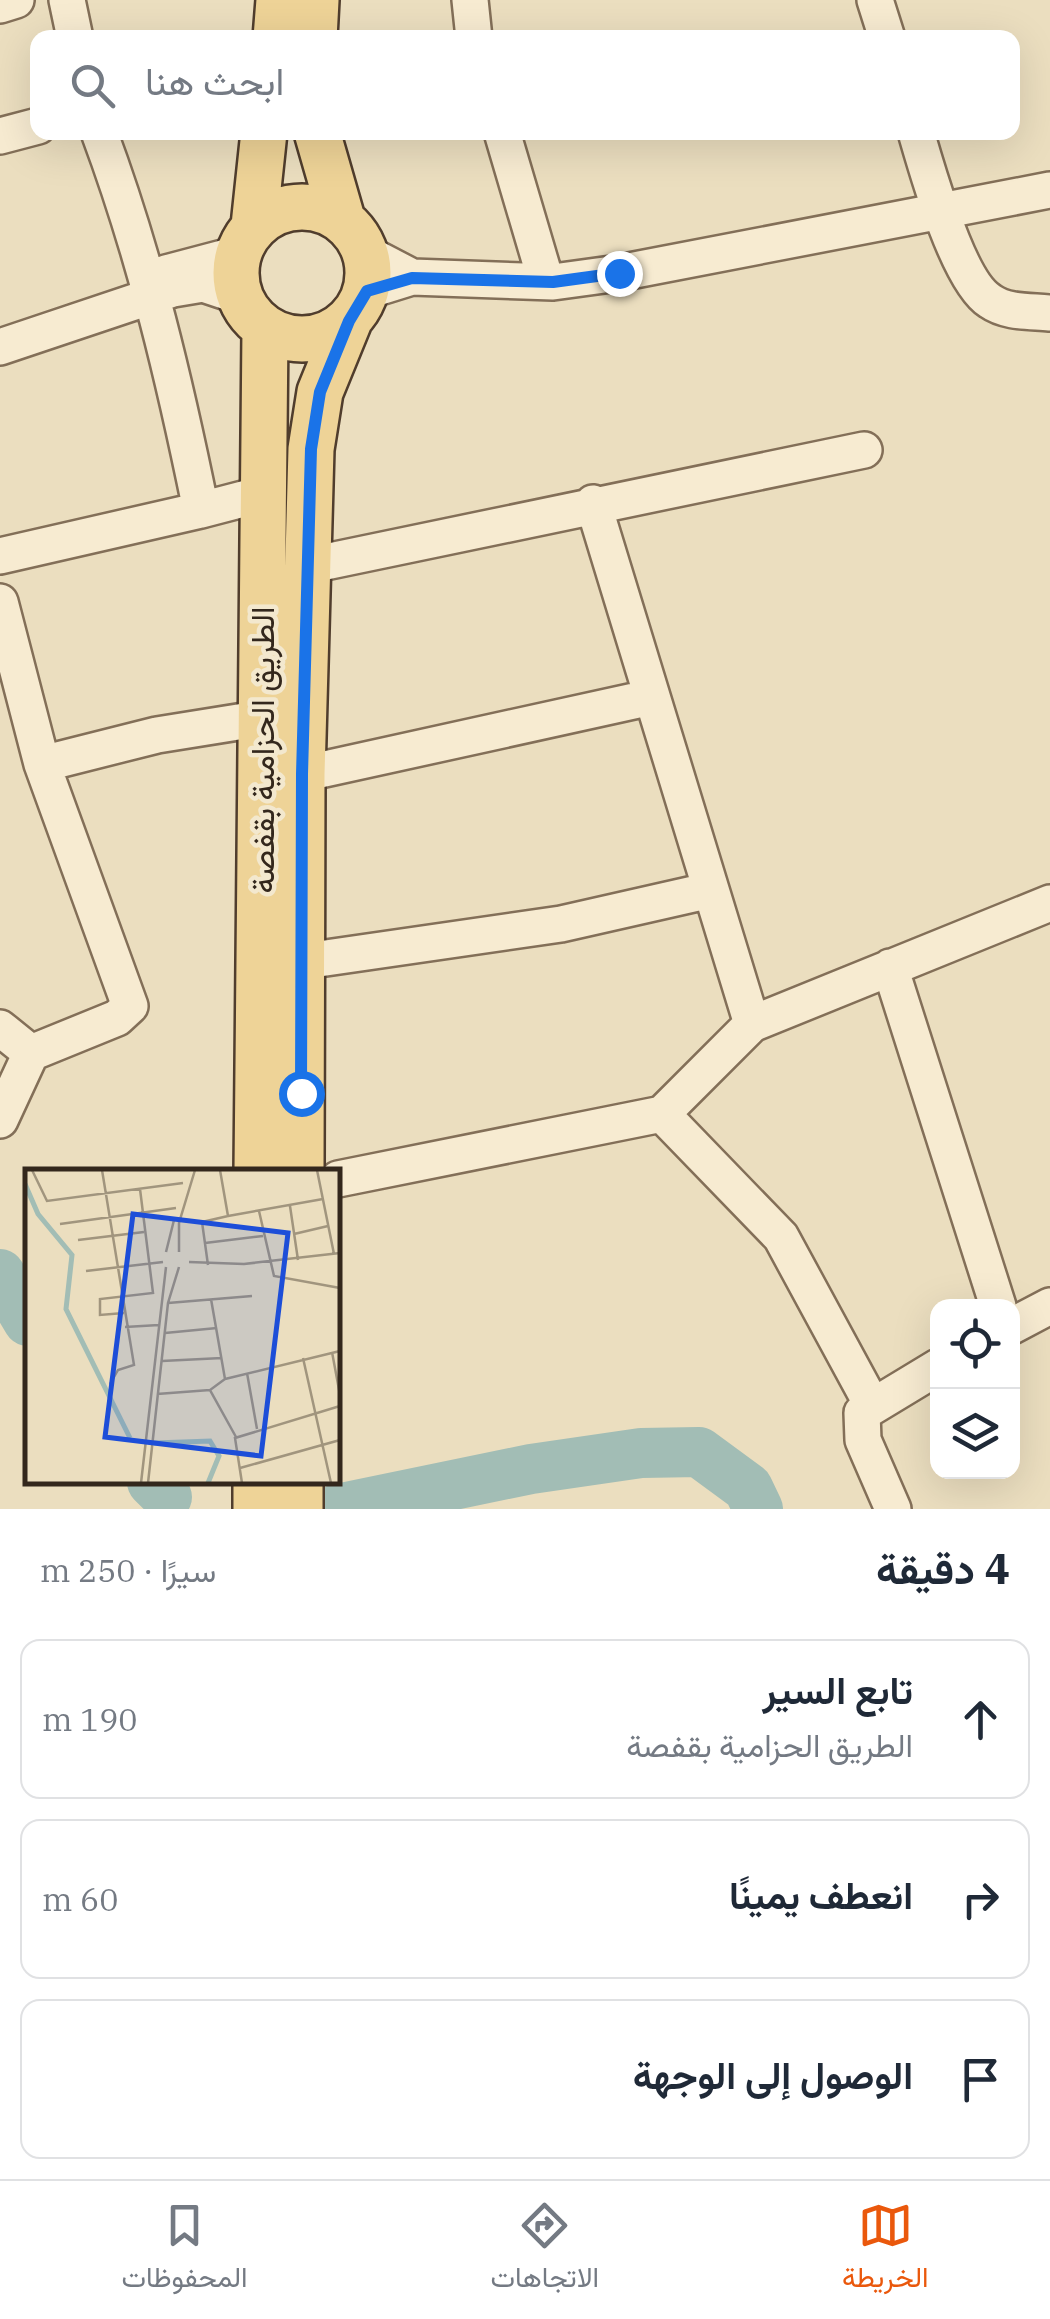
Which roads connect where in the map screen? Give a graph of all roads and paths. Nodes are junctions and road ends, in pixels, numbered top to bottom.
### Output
1 (16, 0) edge
2 (67, 0) edge
3 (279, 0) edge
4 (316, 0) edge
5 (470, 0) edge
6 (875, 0) edge
7 (0, 5) edge
8 (73, 30) edge
9 (277, 30) edge
10 (314, 30) edge
11 (473, 30) edge
12 (884, 30) edge
13 (30, 128) edge
14 (0, 136) edge
15 (102, 140) edge
16 (263, 140) edge
17 (319, 140) edge
18 (507, 140) edge
19 (918, 140) edge
20 (1050, 190) edge
21 (940, 212) junction
22 (356, 271) junction
23 (249, 276) junction
24 (546, 282) junction
25 (148, 287) junction
26 (1050, 312) edge
27 (0, 347) edge
28 (864, 450) dead end
29 (262, 494) junction
30 (593, 503) junction
31 (200, 510) junction
32 (0, 556) edge
33 (306, 566) junction
34 (0, 602) edge
35 (10, 673) edge
36 (652, 696) junction
37 (263, 718) junction
38 (42, 764) junction
39 (302, 774) junction
40 (711, 890) junction
41 (1050, 903) edge
42 (305, 962) junction
43 (890, 967) junction
44 (752, 1024) junction
45 (0, 1028) edge
46 (31, 1053) junction
47 (662, 1114) junction
48 (0, 1120) edge
49 (257, 1169) edge
50 (301, 1169) edge
51 (340, 1179) edge
52 (996, 1299) edge
53 (1050, 1306) edge
54 (1020, 1322) edge
55 (930, 1372) edge
56 (871, 1403) junction
57 (893, 1509) edge

1 - 7 street
2 - 8 street
3 - 9 main road
4 - 10 main road
5 - 11 street
6 - 12 street
13 - 14 street
15 - 25 street
16 - 23 main road, الطريق الحزامية بقفصة
17 - 22 main road
18 - 24 street
19 - 21 street
20 - 21 street
21 - 24 street
21 - 26 street
22 - 23 main road
22 - 23 main road
22 - 24 street
22 - 33 main road, الطريق الحزامية بقفصة
23 - 25 street
23 - 29 main road, الطريق الحزامية بقفصة
25 - 27 street
25 - 31 street
28 - 30 street
29 - 31 street
29 - 37 main road, الطريق الحزامية بقفصة
30 - 33 street
30 - 36 street
31 - 32 street
33 - 39 main road, الطريق الحزامية بقفصة
34 - 35 street
35 - 38 street
36 - 39 street
36 - 40 street
37 - 38 street
37 - 49 main road, الطريق الحزامية بقفصة
38 - 46 street
39 - 42 main road, الطريق الحزامية بقفصة
40 - 42 street
40 - 44 street
41 - 43 street
42 - 50 main road, الطريق الحزامية بقفصة
43 - 44 street
43 - 52 street
44 - 47 street
45 - 46 street
46 - 48 street
47 - 51 street
47 - 56 street
53 - 54 street
55 - 56 street
56 - 57 street

